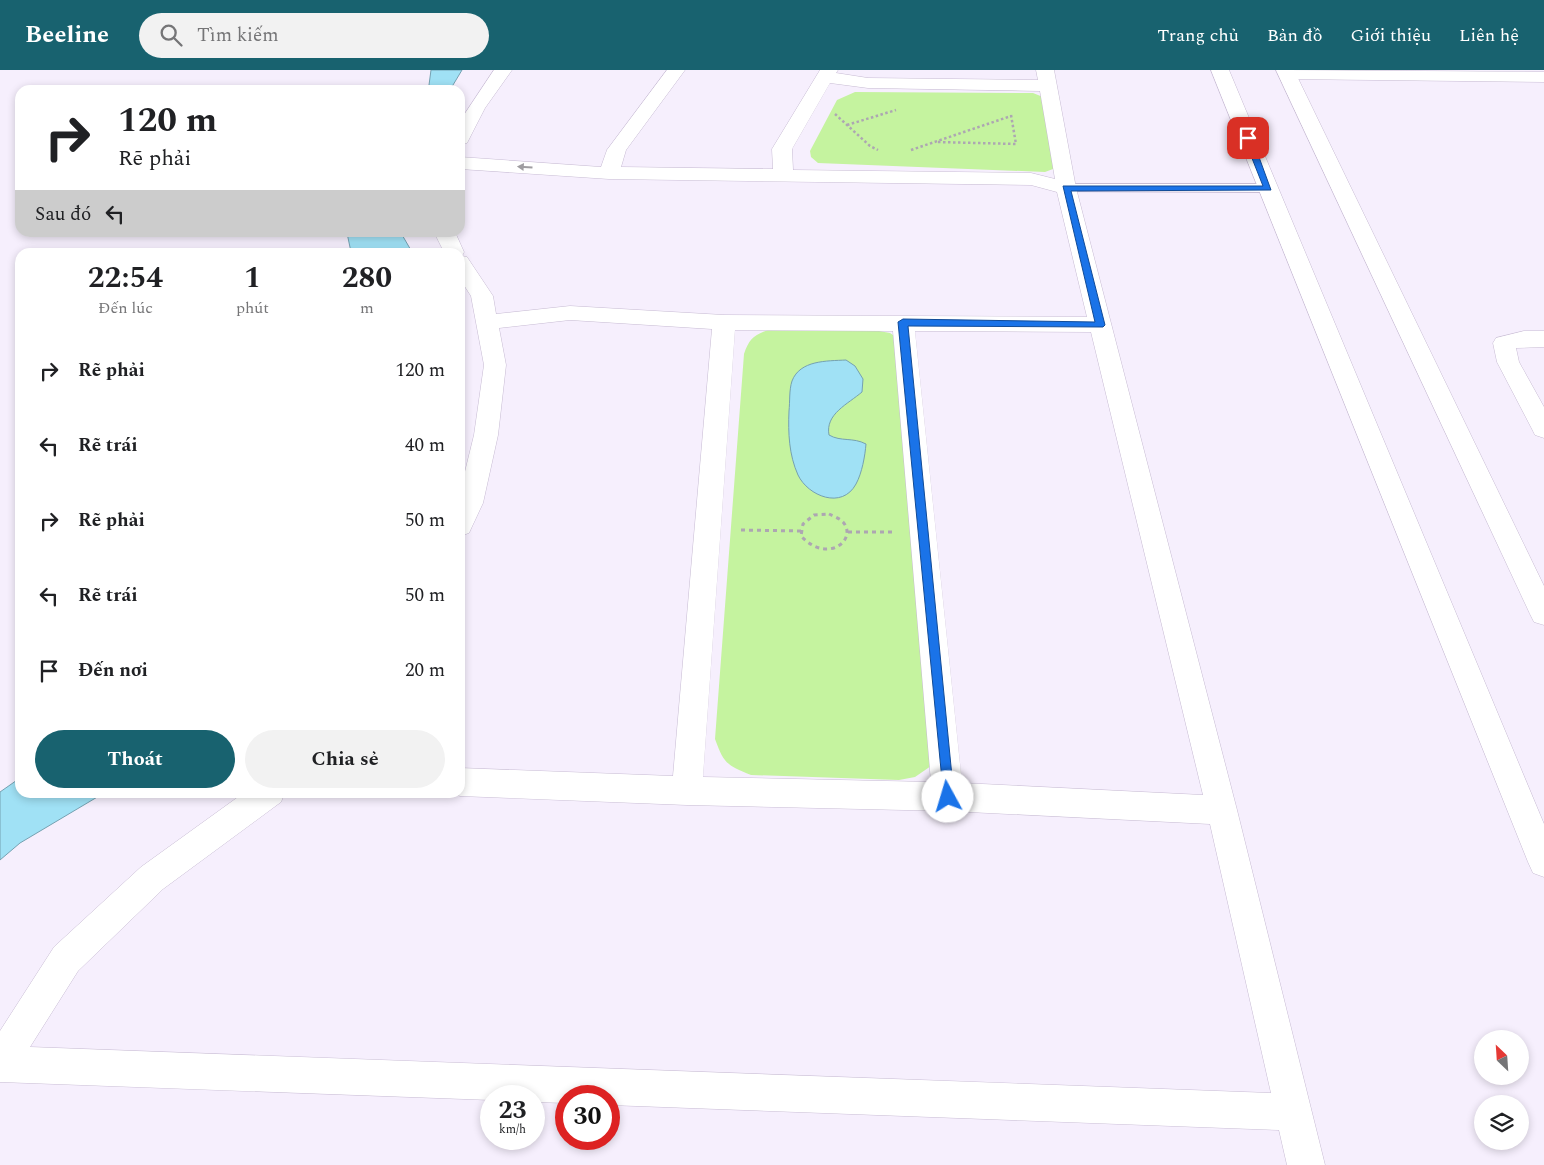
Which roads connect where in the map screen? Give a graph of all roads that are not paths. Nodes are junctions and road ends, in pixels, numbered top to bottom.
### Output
1 (503, 70) edge
2 (676, 70) edge
3 (1220, 70) edge
4 (1286, 72) edge
5 (827, 74) edge
6 (1544, 77) edge
7 (1046, 78) edge
8 (465, 129) edge
9 (465, 163) edge
10 (609, 173) junction
11 (783, 175) junction
12 (465, 180) edge
13 (1066, 188) junction
14 (1268, 188) junction
15 (465, 270) edge
16 (487, 322) junction
17 (724, 322) junction
18 (903, 322) junction
19 (1100, 325) junction
20 (1544, 339) edge
21 (1544, 430) edge
22 (465, 514) edge
23 (1544, 614) edge
24 (465, 782) edge
25 (687, 791) junction
26 (948, 797) junction
27 (262, 798) edge
28 (1222, 810) junction
29 (1544, 862) edge
30 (0, 1064) edge
31 (1294, 1112) junction
32 (1306, 1165) edge

1 - 8 street
2 - 10 street
3 - 14 street
4 - 6 street
4 - 23 street
5 - 7 street
5 - 11 street
7 - 13 street
10 -> 9 street
10 - 11 street
11 - 13 street
12 - 13 street
13 - 14 lane
13 - 19 street
14 - 29 street
15 - 16 street
16 - 17 street
16 - 22 street
17 - 18 street
17 - 25 street
18 - 19 street
18 - 26 street
19 - 28 street
20 - 21 street
24 - 25 street
25 - 26 street
26 - 28 street
27 - 30 street
28 - 31 street
30 - 31 street
31 - 32 street

